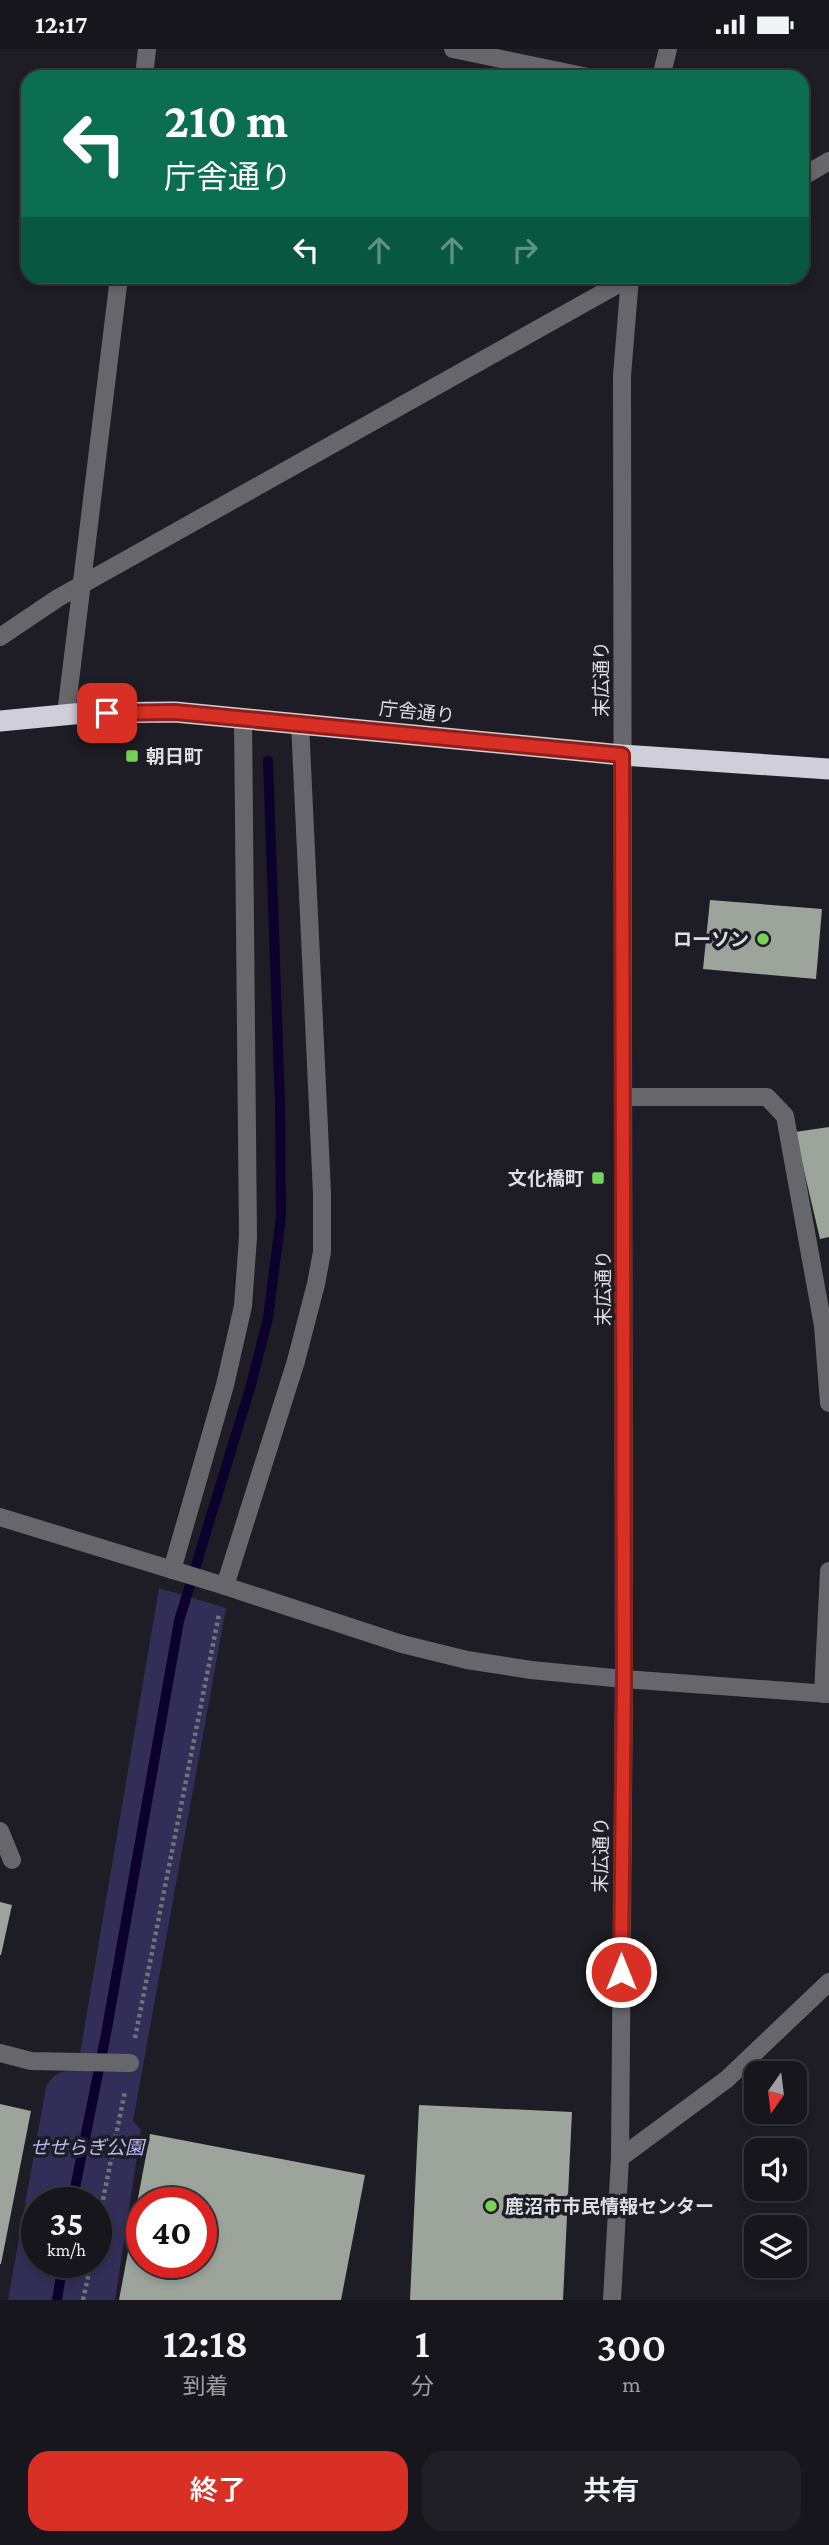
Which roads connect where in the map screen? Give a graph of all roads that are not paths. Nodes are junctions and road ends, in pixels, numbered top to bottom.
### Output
1 (147, 49) edge
2 (453, 49) edge
3 (668, 49) edge
4 (145, 70) edge
5 (554, 70) edge
6 (663, 70) edge
7 (829, 161) edge
8 (809, 173) edge
9 (119, 284) edge
10 (618, 284) edge
11 (629, 284) edge
12 (82, 585) junction
13 (0, 637) edge
14 (66, 715) junction
15 (243, 718) junction
16 (0, 720) edge
17 (300, 723) junction
18 (622, 755) junction
19 (829, 769) edge
20 (624, 1097) junction
21 (829, 1403) edge
22 (0, 1517) edge
23 (172, 1570) junction
24 (829, 1571) edge
25 (225, 1586) junction
26 (624, 1679) junction
27 (826, 1694) edge
28 (0, 1831) edge
29 (12, 1860) dead end
30 (829, 1982) edge
31 (0, 2053) edge
32 (130, 2063) road end
33 (620, 2158) junction
34 (612, 2300) edge

1 - 4 street
2 - 5 street
3 - 6 street
7 - 8 street
9 - 12 street
10 - 12 street
11 - 18 street, 末広通り
12 - 13 street
12 - 14 street
14 - 15 highway, 庁舎通り
14 - 16 highway, 庁舎通り
15 - 17 highway, 庁舎通り
15 - 23 street
17 - 18 highway, 庁舎通り
17 - 25 street
18 - 19 highway, 庁舎通り
18 - 20 street, 末広通り
20 - 21 street
20 - 26 street, 末広通り
22 - 23 street
23 - 25 street
24 - 27 street
25 - 26 street
26 - 27 street
26 - 33 street, 末広通り
28 - 29 street
30 - 33 street
31 - 32 street
33 - 34 street, 末広通り

